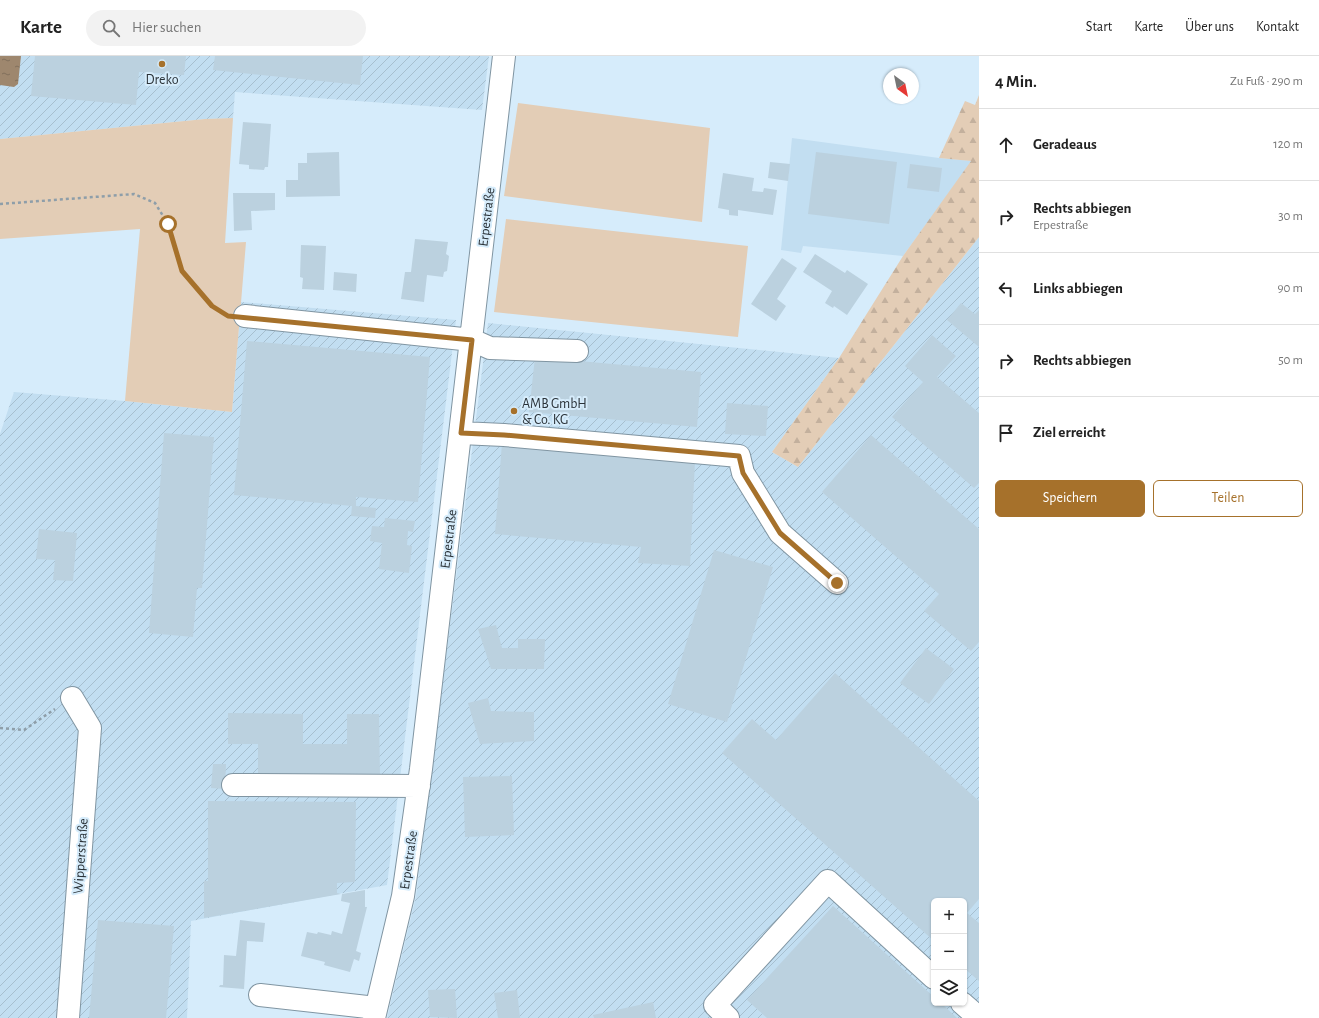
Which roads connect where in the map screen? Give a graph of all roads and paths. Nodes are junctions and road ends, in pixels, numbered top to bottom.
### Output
1 (504, 56) edge
2 (0, 204) edge
3 (245, 316) joint
4 (472, 340) junction
5 (577, 351) dead end
6 (461, 433) junction
7 (837, 583) dead end
8 (72, 698) joint
9 (0, 728) edge
10 (233, 785) dead end
11 (419, 786) junction
12 (931, 975) edge
13 (260, 995) dead end
14 (965, 1006) edge
15 (375, 1013) edge
16 (68, 1018) edge
17 (728, 1018) edge
18 (979, 1018) edge

1 - 4 street, Erpestraße
2 - 3 path
3 - 4 street
4 - 5 street
4 - 6 street, Erpestraße
6 - 7 street
6 - 11 street, Erpestraße
8 - 9 path
8 - 16 street, Wipperstraße
10 - 11 street
11 - 15 street, Erpestraße
12 - 17 street
13 - 15 street
14 - 18 street

